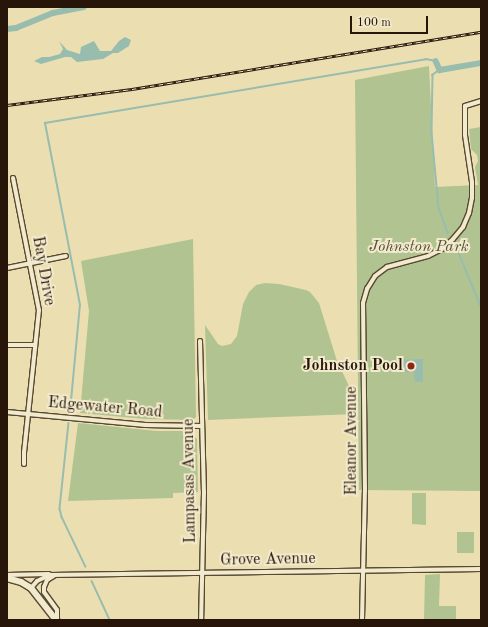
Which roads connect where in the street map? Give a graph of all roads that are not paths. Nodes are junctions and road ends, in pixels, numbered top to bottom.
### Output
1 (481, 101) edge
2 (13, 178) dead end
3 (66, 256) dead end
4 (30, 263) junction
5 (7, 268) edge
6 (200, 341) dead end
7 (35, 344) junction
8 (7, 345) edge
9 (7, 412) edge
10 (28, 414) junction
11 (201, 426) junction
12 (24, 464) dead end
13 (481, 569) edge
14 (363, 571) junction
15 (202, 574) junction
16 (55, 575) junction
17 (7, 576) edge
18 (30, 588) junction
19 (57, 620) edge
20 (201, 620) edge
21 (362, 620) edge

1 - 14 street, Eleanor Avenue
2 - 4 street, Bay Drive
3 - 4 street
4 - 5 street
4 - 7 street, Bay Drive
6 - 11 street, Lampasas Avenue
7 - 8 street
7 - 10 street, Bay Drive
9 - 10 street, Edgewater Road
10 - 11 street, Edgewater Road
10 - 12 street, Bay Drive
11 - 15 street, Lampasas Avenue
13 - 14 street, Grove Avenue
14 - 15 street, Grove Avenue
14 - 21 street, Eleanor Avenue
15 - 16 street, Grove Avenue
15 - 20 street, Lampasas Avenue
16 - 17 street, Grove Avenue
16 - 18 street, Grove Avenue
16 - 19 street
17 - 18 main road, Grove Avenue
18 - 19 main road

